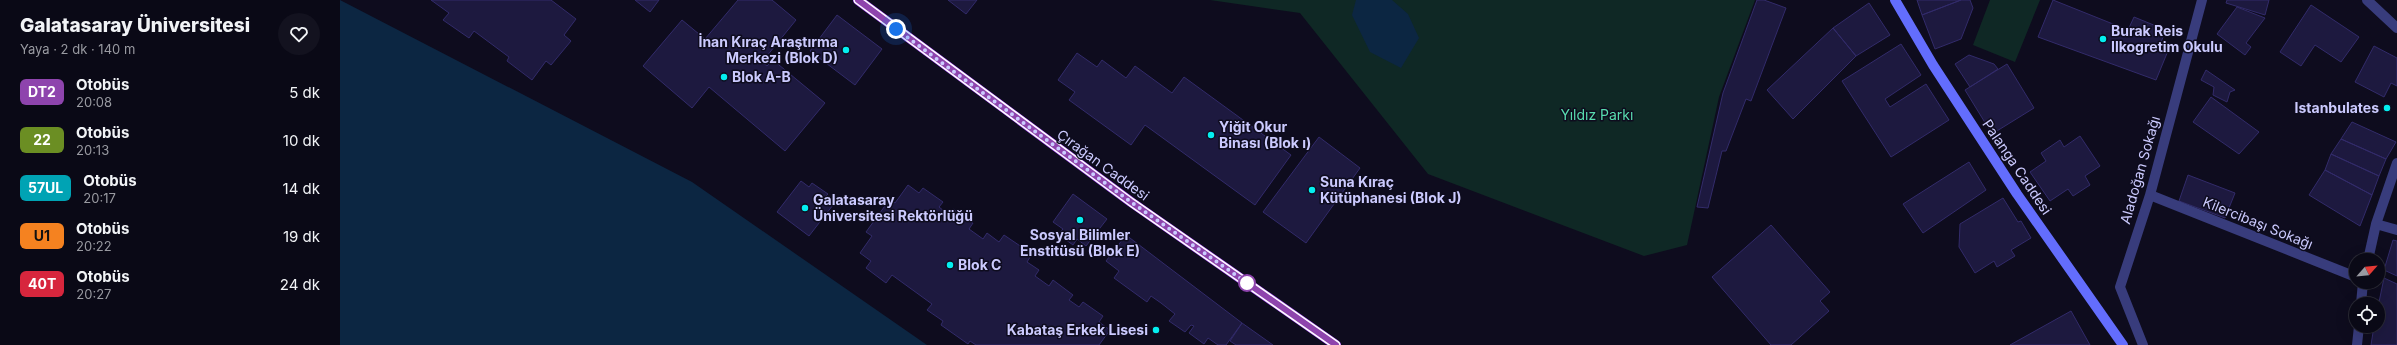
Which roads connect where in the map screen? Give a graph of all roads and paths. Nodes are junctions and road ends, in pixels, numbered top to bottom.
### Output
1 (858, 0) edge
2 (1895, 0) edge
3 (2202, 0) edge
4 (2367, 0) edge
5 (2397, 28) edge
6 (2397, 163) edge
7 (2150, 195) junction
8 (2376, 224) junction
9 (2397, 230) edge
10 (2370, 253) edge
11 (2349, 273) edge
12 (2358, 333) edge
13 (1336, 345) edge
14 (2123, 345) edge
15 (2143, 345) edge
16 (2357, 345) edge

1 - 13 main road, Çırağan Caddesi
2 - 14 main road, Palanga Caddesi
3 - 7 street, Aladoğan Sokağı
4 - 5 street
6 - 8 street
7 - 11 street, Kilercibaşı Sokağı
7 - 15 street, Aladoğan Sokağı
8 - 9 street
8 - 10 street
12 - 16 street

